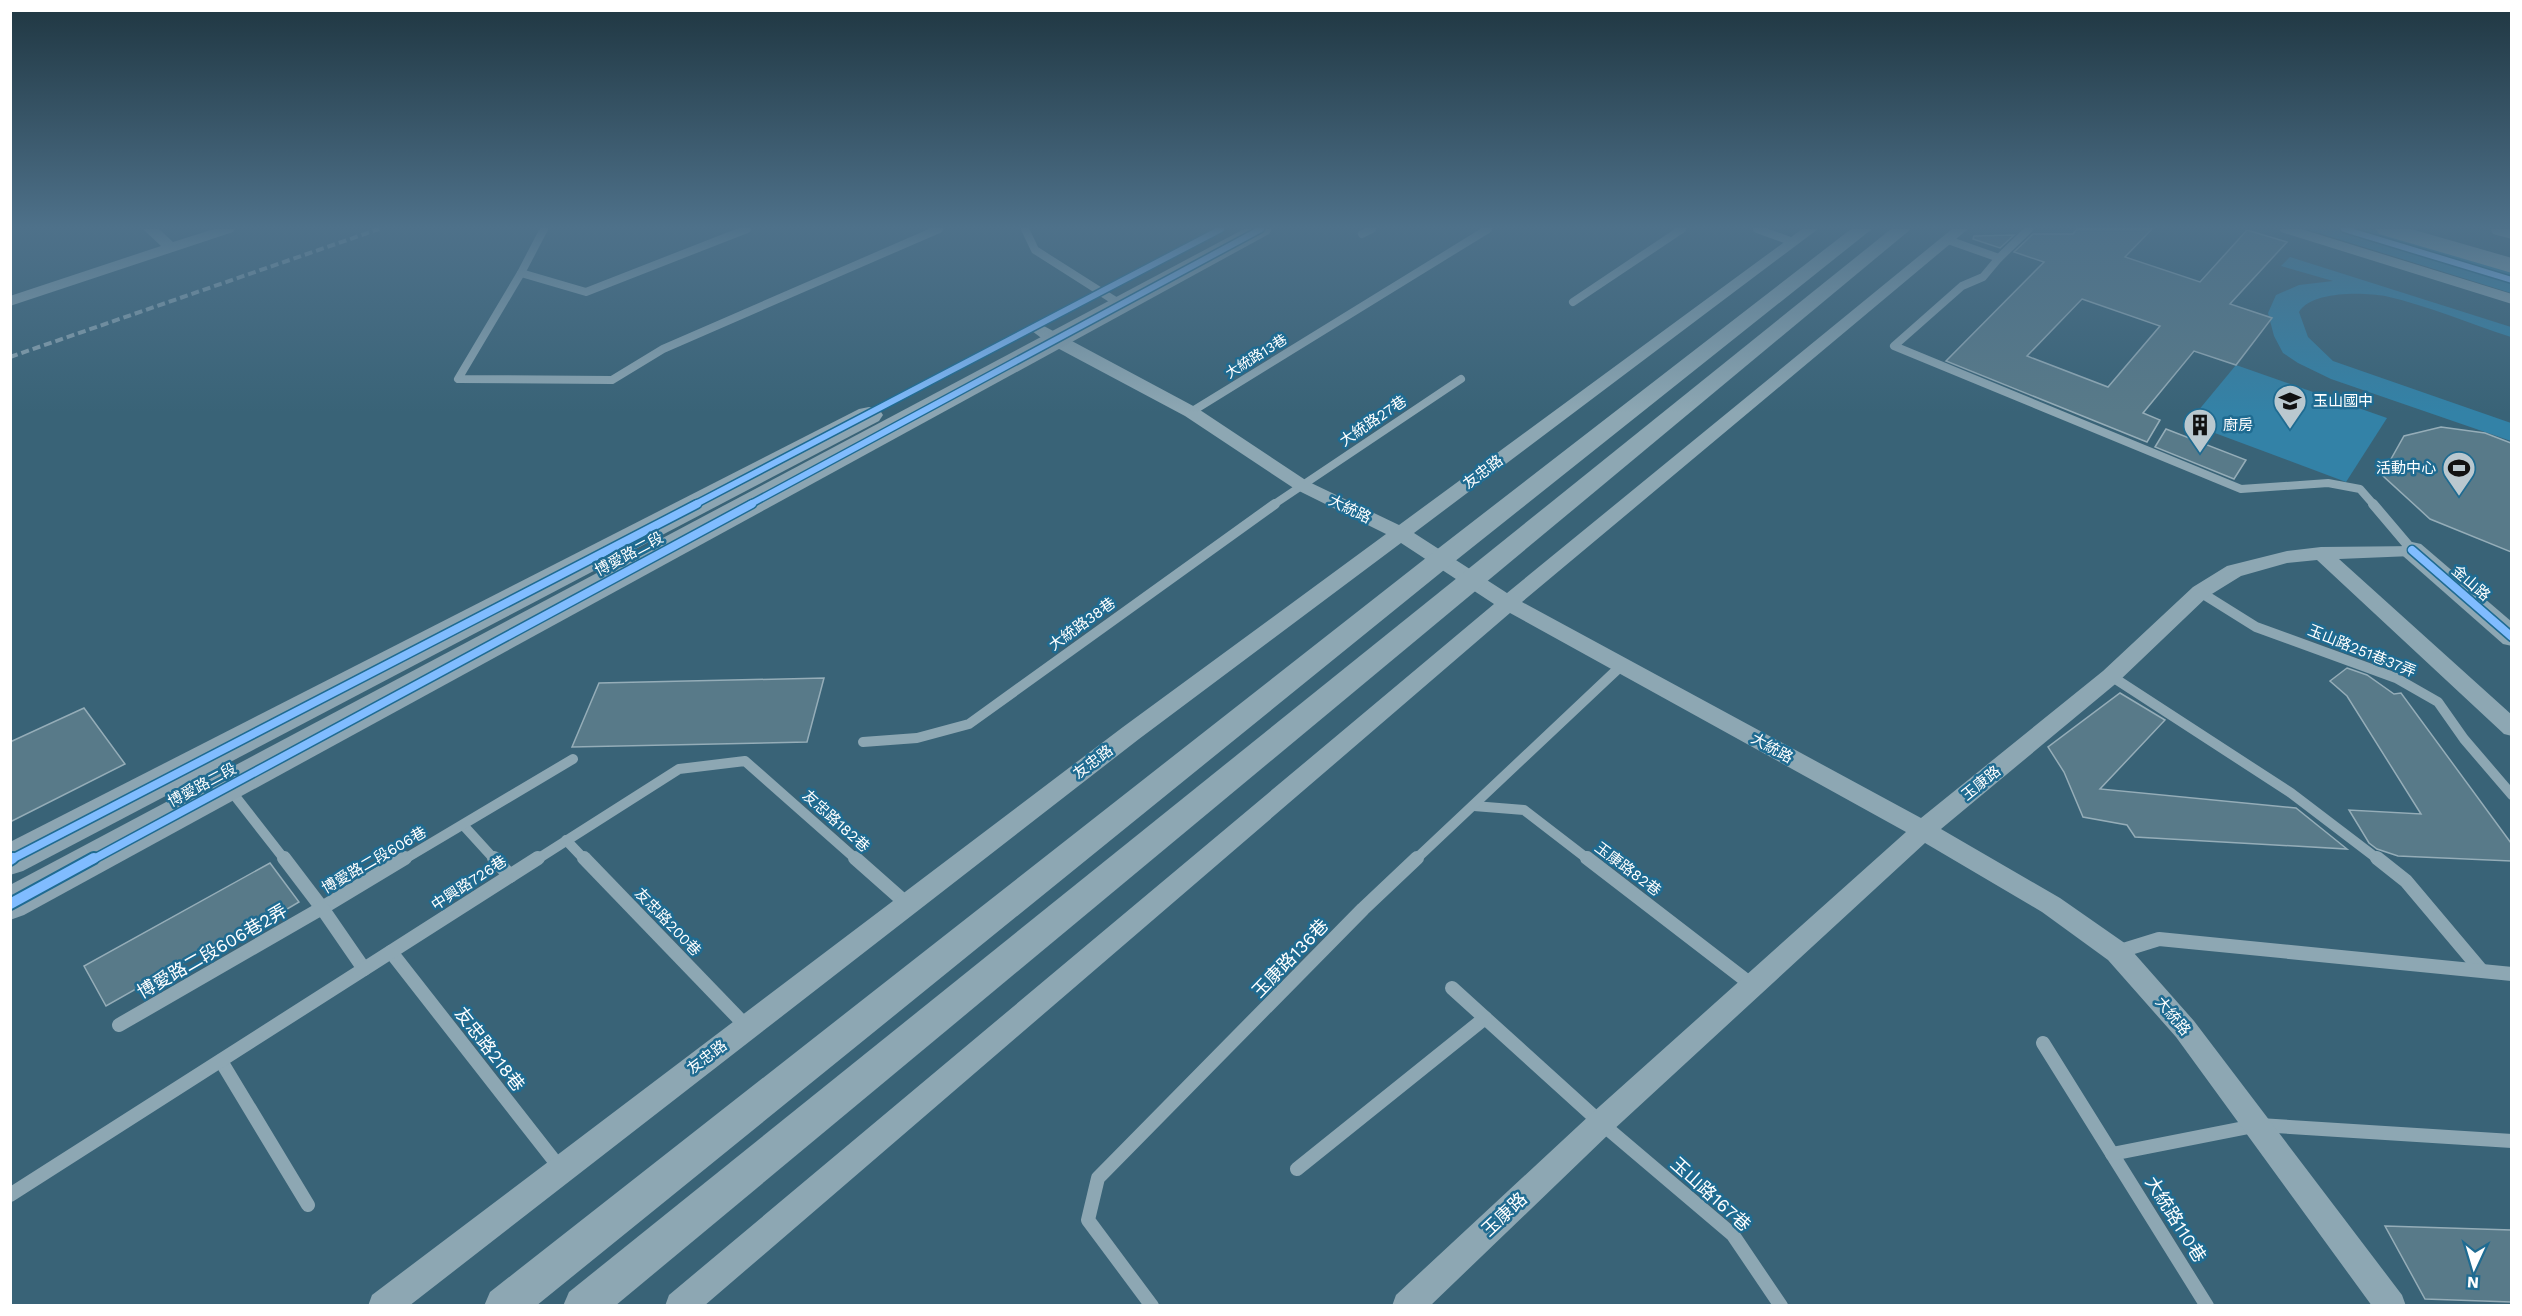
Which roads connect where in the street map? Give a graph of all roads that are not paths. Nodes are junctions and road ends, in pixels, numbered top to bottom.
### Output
1 (45, 290) edge
2 (511, 290) edge
3 (798, 290) edge
4 (1100, 290) edge
5 (1122, 290) edge
6 (1126, 290) edge
7 (1388, 290) edge
8 (1590, 290) edge
9 (1728, 290) edge
10 (1785, 290) edge
11 (1826, 290) edge
12 (1887, 290) edge
13 (1957, 290) edge
14 (2483, 290) edge
15 (1111, 297) junction
16 (2511, 299) edge
17 (10, 302) edge
18 (1573, 302) dead end
19 (1045, 334) junction
20 (1461, 379) dead end
21 (1191, 412) junction
22 (1301, 485) junction
23 (1400, 533) junction
24 (2412, 550) junction
25 (2321, 553) junction
26 (1440, 560) junction
27 (1470, 579) junction
28 (2200, 592) junction
29 (1508, 603) junction
30 (2508, 630) edge
31 (1622, 665) junction
32 (2111, 676) junction
33 (2511, 728) edge
34 (863, 742) dead end
35 (573, 759) dead end
36 (746, 761) joint
37 (228, 787) junction
38 (2511, 795) edge
39 (1474, 806) junction
40 (464, 826) junction
41 (1923, 830) junction
42 (566, 840) junction
43 (10, 860) edge
44 (510, 876) junction
45 (10, 904) edge
46 (907, 904) junction
47 (322, 908) junction
48 (391, 952) junction
49 (2117, 952) junction
50 (364, 969) junction
51 (2481, 970) junction
52 (2511, 974) edge
53 (1752, 985) junction
54 (1452, 988) dead end
55 (1485, 1018) junction
56 (119, 1025) dead end
57 (746, 1026) junction
58 (2043, 1043) dead end
59 (221, 1061) junction
60 (1601, 1123) junction
61 (2259, 1125) junction
62 (2511, 1141) edge
63 (2112, 1154) junction
64 (560, 1168) junction
65 (1297, 1169) dead end
66 (10, 1195) edge
67 (308, 1205) dead end
68 (383, 1305) edge
69 (504, 1305) edge
70 (584, 1305) edge
71 (680, 1305) edge
72 (1152, 1305) edge
73 (1407, 1305) edge
74 (1780, 1305) edge
75 (2207, 1305) edge
76 (2391, 1305) edge

1 - 17 street
2 - 3 lane
4 - 15 lane
5 - 15 main road, 博愛路二段
6 - 15 main road, 博愛路二段
7 - 21 lane, 大統路13巷
8 - 18 lane
9 - 23 street, 友忠路
10 - 26 street
11 - 27 street
12 - 29 street
13 - 24 lane
14 - 16 street
15 - 19 main road, 博愛路二段
19 - 21 street, 大統路
19 - 37 main road, 博愛路二段
19 - 43 main road, 博愛路二段
20 - 22 lane, 大統路27巷
21 - 22 street, 大統路
22 - 23 street, 大統路
22 - 34 lane, 大統路38巷
23 - 26 street, 大統路
23 - 46 street, 友忠路
24 - 25 street, 玉康路
24 - 30 street, 金山路
25 - 28 street, 玉康路
25 - 33 street
26 - 27 street, 大統路
26 - 69 street
27 - 29 street, 大統路
27 - 70 street
28 - 32 street, 玉康路
28 - 38 lane, 玉山路251巷37弄
29 - 31 street, 大統路
29 - 71 street
31 - 39 lane, 玉康路136巷
31 - 41 street, 大統路
32 - 41 street, 玉康路
32 - 51 lane
35 - 40 lane, 博愛路二段606巷
36 - 42 lane, 中興路726巷
36 - 46 lane, 友忠路182巷
37 - 45 main road, 博愛路二段
37 - 47 lane, 博愛路二段606巷
39 - 53 lane, 玉康路82巷
39 - 72 lane, 玉康路136巷
40 - 44 lane
40 - 47 lane, 博愛路二段606巷
41 - 49 street, 大統路
41 - 53 street, 玉康路
42 - 44 lane, 中興路726巷
42 - 57 lane, 友忠路200巷
44 - 48 lane, 中興路726巷
46 - 57 street, 友忠路
47 - 50 lane
47 - 56 lane, 博愛路二段606巷2弄
48 - 50 lane, 中興路726巷
48 - 64 lane, 友忠路218巷
49 - 51 lane
49 - 61 street, 大統路
50 - 59 lane, 中興路726巷
51 - 52 lane
53 - 60 street, 玉康路
54 - 55 lane
55 - 60 lane
55 - 65 lane
57 - 64 street, 友忠路
58 - 63 lane, 大統路110巷
59 - 66 lane, 中興路726巷
59 - 67 lane
60 - 73 street, 玉康路
60 - 74 lane, 玉山路167巷
61 - 62 lane
61 - 63 lane
61 - 76 street, 大統路
63 - 75 lane, 大統路110巷
64 - 68 street, 友忠路

